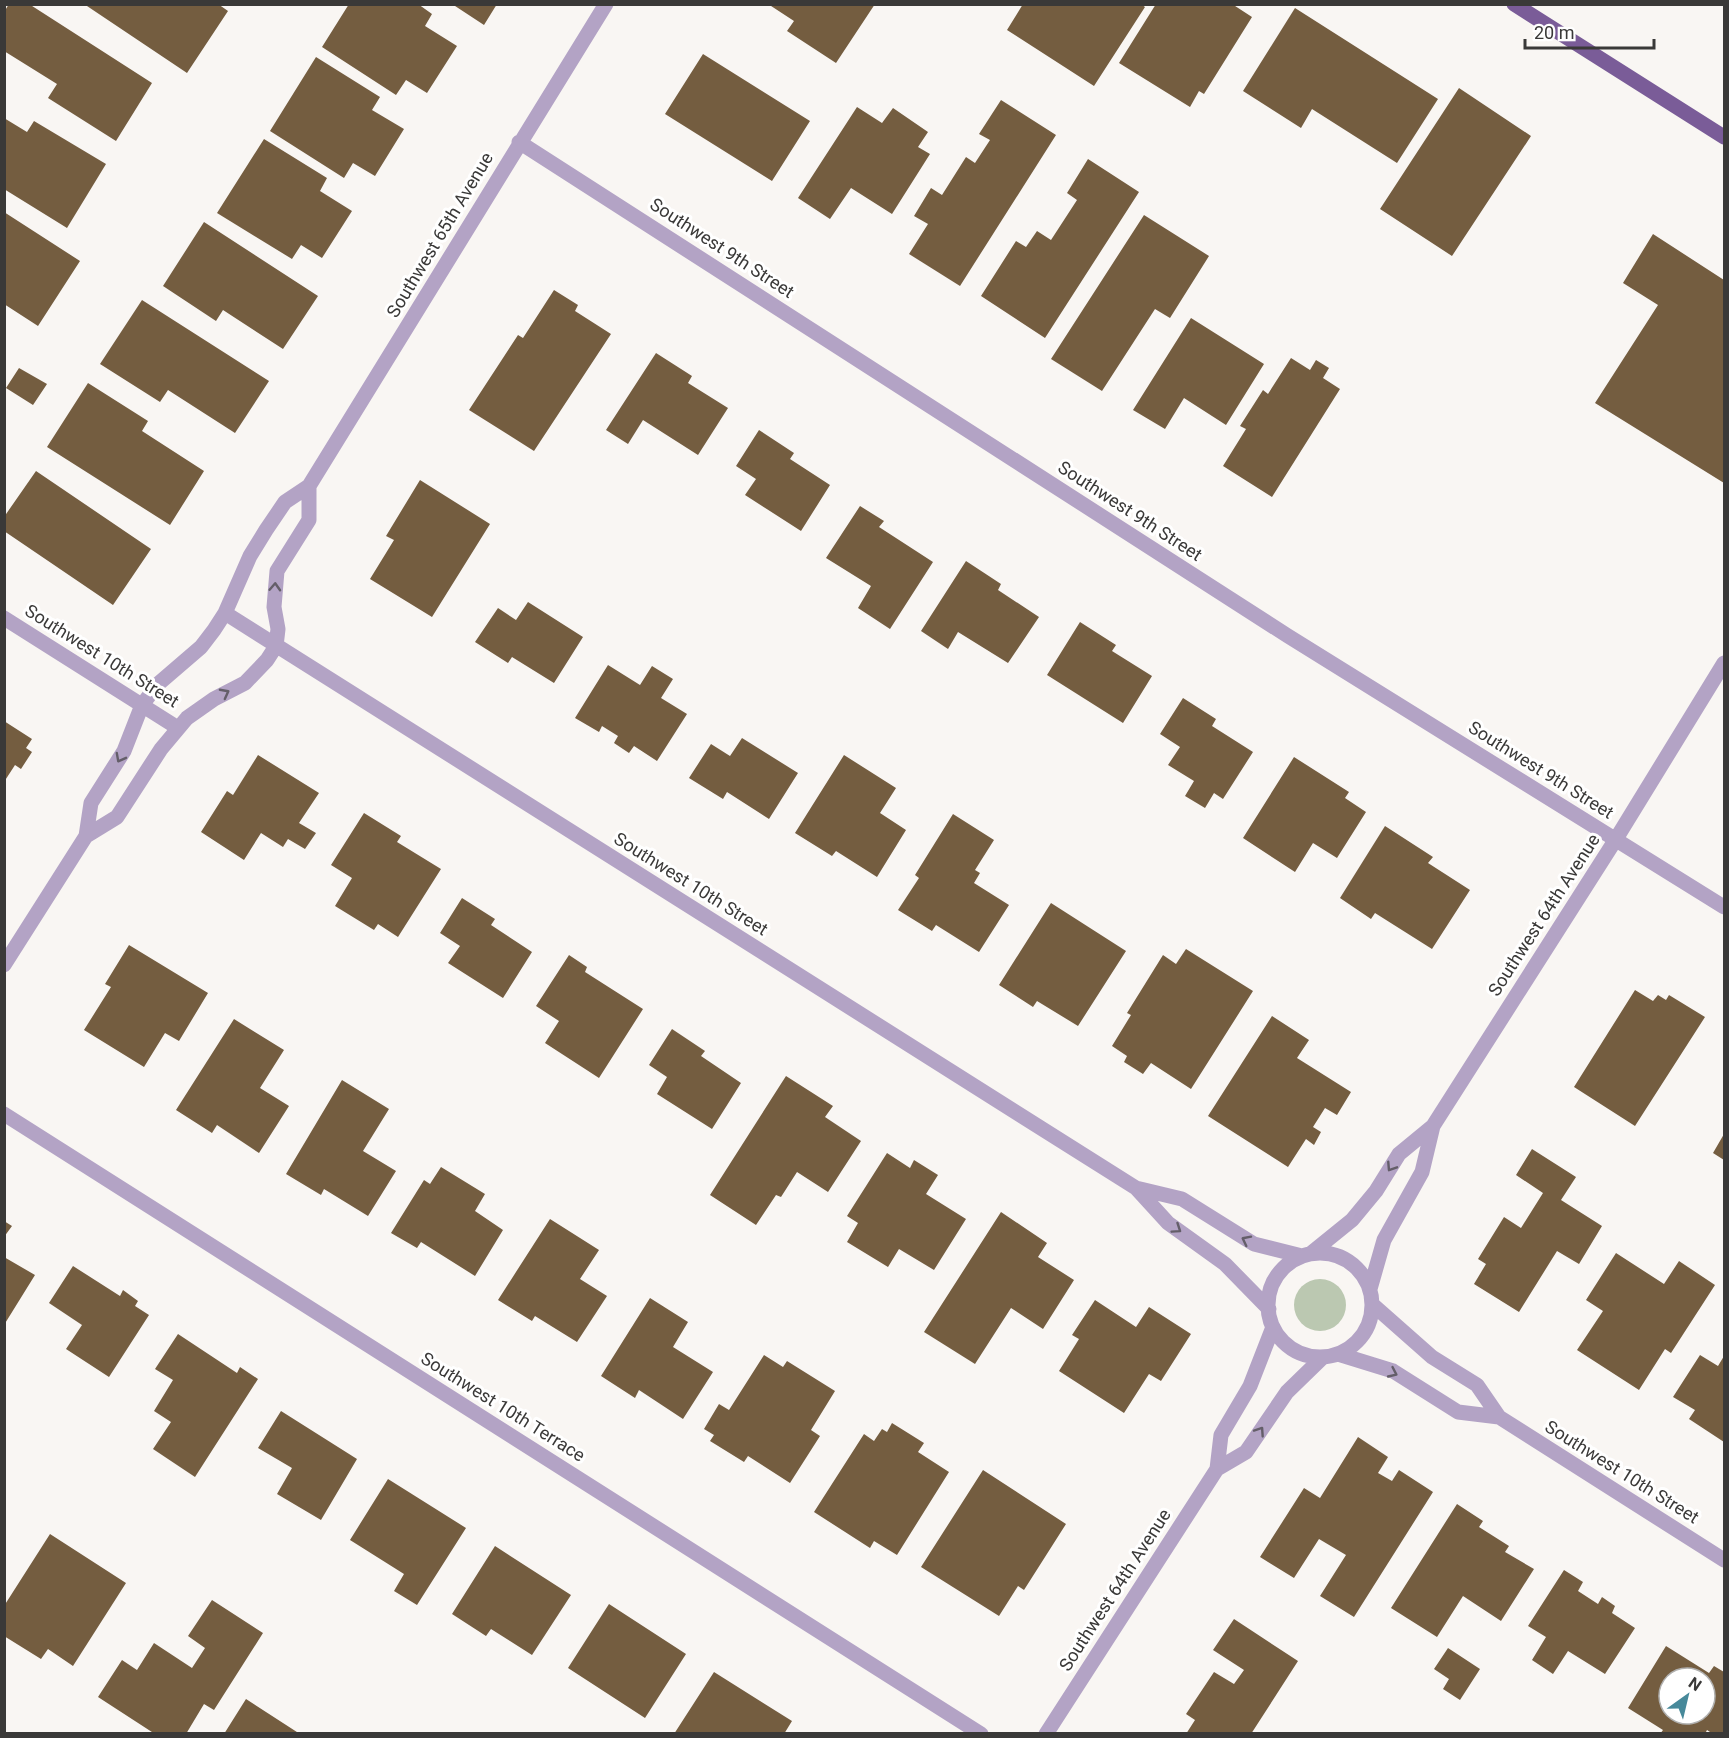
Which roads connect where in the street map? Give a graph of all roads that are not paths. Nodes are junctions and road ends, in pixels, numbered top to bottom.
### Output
1 (606, 4) edge
2 (1514, 4) edge
3 (1725, 137) edge
4 (519, 142) junction
5 (309, 486) junction
6 (225, 613) junction
7 (4, 618) edge
8 (276, 646) junction
9 (1725, 663) edge
10 (142, 705) junction
11 (178, 728) junction
12 (86, 836) junction
13 (1616, 839) junction
14 (1725, 907) edge
15 (4, 965) edge
16 (4, 1114) edge
17 (1433, 1126) junction
18 (1136, 1188) junction
19 (1306, 1255) junction
20 (1371, 1297) junction
21 (1269, 1308) junction
22 (1273, 1327) junction
23 (1338, 1354) junction
24 (1323, 1357) junction
25 (1499, 1417) junction
26 (1217, 1469) junction
27 (1725, 1560) edge
28 (981, 1734) edge
29 (1046, 1734) edge

1 - 4 street, Southwest 65th Avenue
2 - 3 main road
4 - 5 street, Southwest 65th Avenue
4 - 13 street, Southwest 9th Street
5 - 6 street, Southwest 65th Avenue
8 -> 5 street
6 - 8 street, Southwest 10th Street
6 - 10 street, Southwest 65th Avenue
7 - 10 street, Southwest 10th Street
11 -> 8 street, Southwest 65th Avenue
8 - 18 street, Southwest 10th Street
9 - 13 street, Southwest 64th Avenue
10 - 11 street, Southwest 10th Street
10 -> 12 street, Southwest 65th Avenue
11 - 12 street, Southwest 65th Avenue
12 - 15 street, Southwest 65th Avenue
13 - 14 street, Southwest 9th Street
13 - 17 street, Southwest 64th Avenue
16 - 28 street, Southwest 10th Terrace
17 -> 19 street, Southwest 64th Avenue
17 - 20 street, Southwest 64th Avenue
19 -> 18 street, Southwest 10th Street
18 -> 21 street, Southwest 10th Street
19 - 20 street
19 - 21 street
20 - 23 street
20 - 25 street, Southwest 10th Street
21 - 22 street
22 - 24 street
22 - 26 street, Southwest 64th Avenue
23 - 24 street
23 -> 25 street, Southwest 10th Street
26 -> 24 street, Southwest 64th Avenue
25 - 27 street, Southwest 10th Street
26 - 29 street, Southwest 64th Avenue

